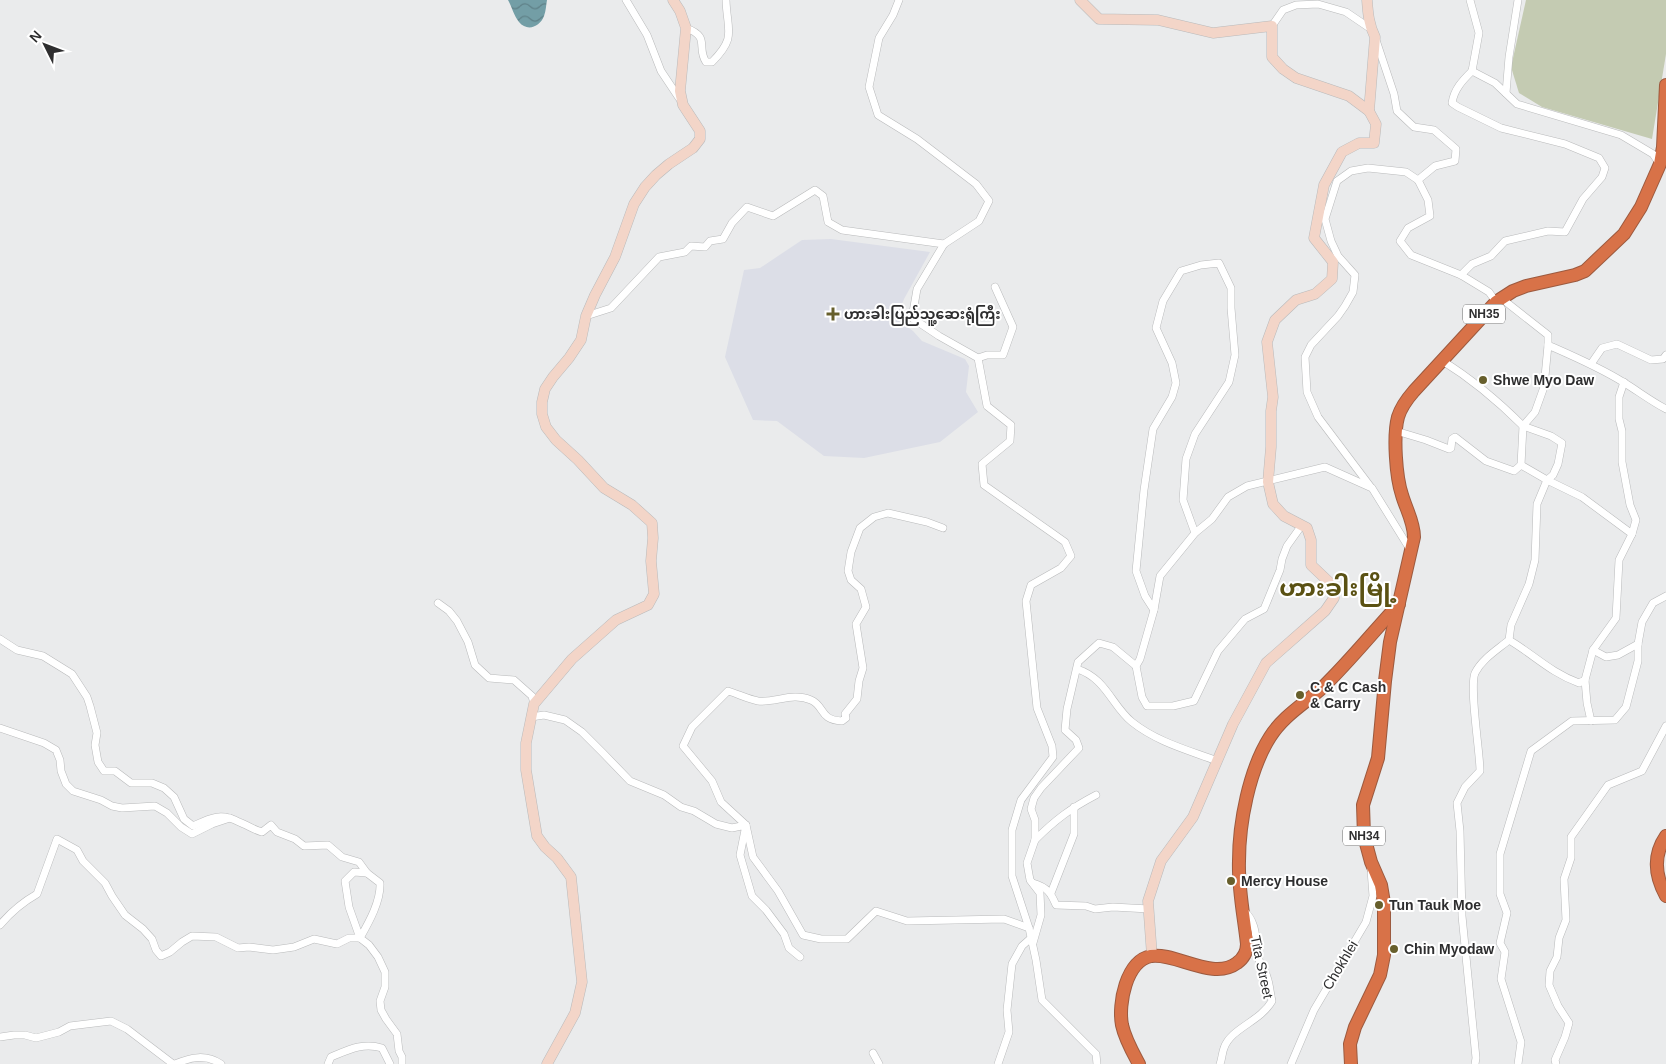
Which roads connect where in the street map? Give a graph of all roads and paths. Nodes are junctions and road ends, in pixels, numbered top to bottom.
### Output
1 (626, 0) edge
2 (673, 0) edge
3 (726, 0) edge
4 (899, 0) edge
5 (1080, 0) edge
6 (1368, 0) edge
7 (1375, 0) edge
8 (1470, 0) edge
9 (1518, 0) edge
10 (1368, 14) junction
11 (1272, 26) junction
12 (686, 28) junction
13 (1373, 33) junction
14 (1472, 71) junction
15 (1666, 85) edge
16 (1506, 93) junction
17 (683, 105) junction
18 (1369, 112) junction
19 (1660, 164) junction
20 (1418, 180) junction
21 (944, 244) junction
22 (1461, 275) junction
23 (995, 287) dead end
24 (1498, 300) junction
25 (586, 316) junction
26 (1548, 345) junction
27 (1666, 355) edge
28 (978, 358) junction
29 (1441, 360) junction
30 (1590, 364) junction
31 (1624, 382) junction
32 (1666, 409) edge
33 (1523, 426) junction
34 (1396, 430) junction
35 (1521, 465) junction
36 (1547, 480) junction
37 (1268, 482) junction
38 (1372, 488) junction
39 (1302, 526) junction
40 (943, 528) dead end
41 (1195, 533) junction
42 (1632, 534) junction
43 (1412, 551) junction
44 (1666, 596) edge
45 (1400, 602) junction
46 (438, 603) dead end
47 (1154, 610) junction
48 (0, 639) edge
49 (1508, 640) junction
50 (1638, 644) junction
51 (1593, 650) junction
52 (1136, 666) junction
53 (1077, 669) junction
54 (1585, 680) junction
55 (534, 704) junction
56 (531, 718) junction
57 (1591, 721) junction
58 (1666, 726) edge
59 (0, 728) edge
60 (1217, 761) junction
61 (1096, 795) dead end
62 (1074, 807) junction
63 (230, 818) junction
64 (746, 825) junction
65 (1666, 836) edge
66 (1035, 840) junction
67 (1371, 862) junction
68 (366, 872) junction
69 (1033, 883) junction
70 (1051, 893) junction
71 (1666, 896) edge
72 (1148, 909) junction
73 (1244, 911) junction
74 (0, 925) edge
75 (1029, 928) junction
76 (360, 938) junction
77 (1032, 941) junction
78 (1152, 956) junction
79 (800, 957) dead end
80 (0, 1037) edge
81 (873, 1053) dead end
82 (174, 1064) edge
83 (221, 1064) edge
84 (328, 1064) edge
85 (390, 1064) edge
86 (402, 1064) edge
87 (547, 1064) edge
88 (879, 1064) edge
89 (998, 1064) edge
90 (1097, 1064) edge
91 (1139, 1064) edge
92 (1220, 1064) edge
93 (1292, 1064) edge
94 (1351, 1064) edge
95 (1475, 1064) edge
96 (1518, 1064) edge
97 (1556, 1064) edge

1 - 17 street
2 - 12 street
3 - 12 street
4 - 21 street
5 - 11 street
6 - 10 street
7 - 10 street
8 - 14 street
9 - 16 street
10 - 13 street
11 - 13 street
11 - 18 street
12 - 17 street
13 - 18 street
13 - 20 street
14 - 16 street
14 - 22 street
15 - 19 highway, NH35
16 - 19 street
17 - 25 street
18 - 37 street
19 - 24 highway, NH35
20 - 22 street
20 - 38 street
21 - 25 street
21 - 28 street
22 - 24 street
23 - 28 street
24 - 26 street
24 - 29 highway, NH35
25 - 55 street
26 - 30 street
26 - 33 street
27 - 30 street
28 - 75 street
29 - 33 street
29 - 34 highway, NH35
30 - 31 street
31 - 32 street
31 - 42 street
33 - 35 street
33 - 36 street
34 - 35 street
34 - 43 highway, NH35
35 - 36 street
36 - 42 street
36 - 49 street
37 - 38 street
37 - 39 street
37 - 41 street
38 - 43 street
39 - 52 street
39 - 60 street
40 - 64 street
41 - 47 street
41 - 47 street
42 - 51 street
43 - 45 highway, NH35
44 - 50 street
45 - 67 highway, NH34
45 - 73 highway
46 - 55 street
47 - 52 street
48 - 63 street
49 - 54 street
49 - 95 street
50 - 51 street
50 - 57 street
51 - 54 street
52 - 53 street
53 - 60 street
53 - 66 street
54 - 57 street
55 - 56 street
56 - 64 street
56 - 87 street
57 - 96 street
58 - 97 street
59 - 63 street
60 - 72 street
61 - 62 street
62 - 66 street
62 - 70 street
63 - 68 street
64 - 75 street
64 - 79 street
65 - 71 highway
66 - 69 street
67 - 93 street, Chokhlei
67 - 94 highway, NH34
68 - 76 street
68 - 76 street
69 - 70 street
69 - 77 street
70 - 72 street
72 - 78 street
73 - 78 highway
73 - 92 street, Tita Street
74 - 76 street
75 - 77 street
76 - 86 street
77 - 89 street
77 - 90 street
78 - 91 highway
80 - 82 street
81 - 88 street
82 - 83 street
84 - 85 street

